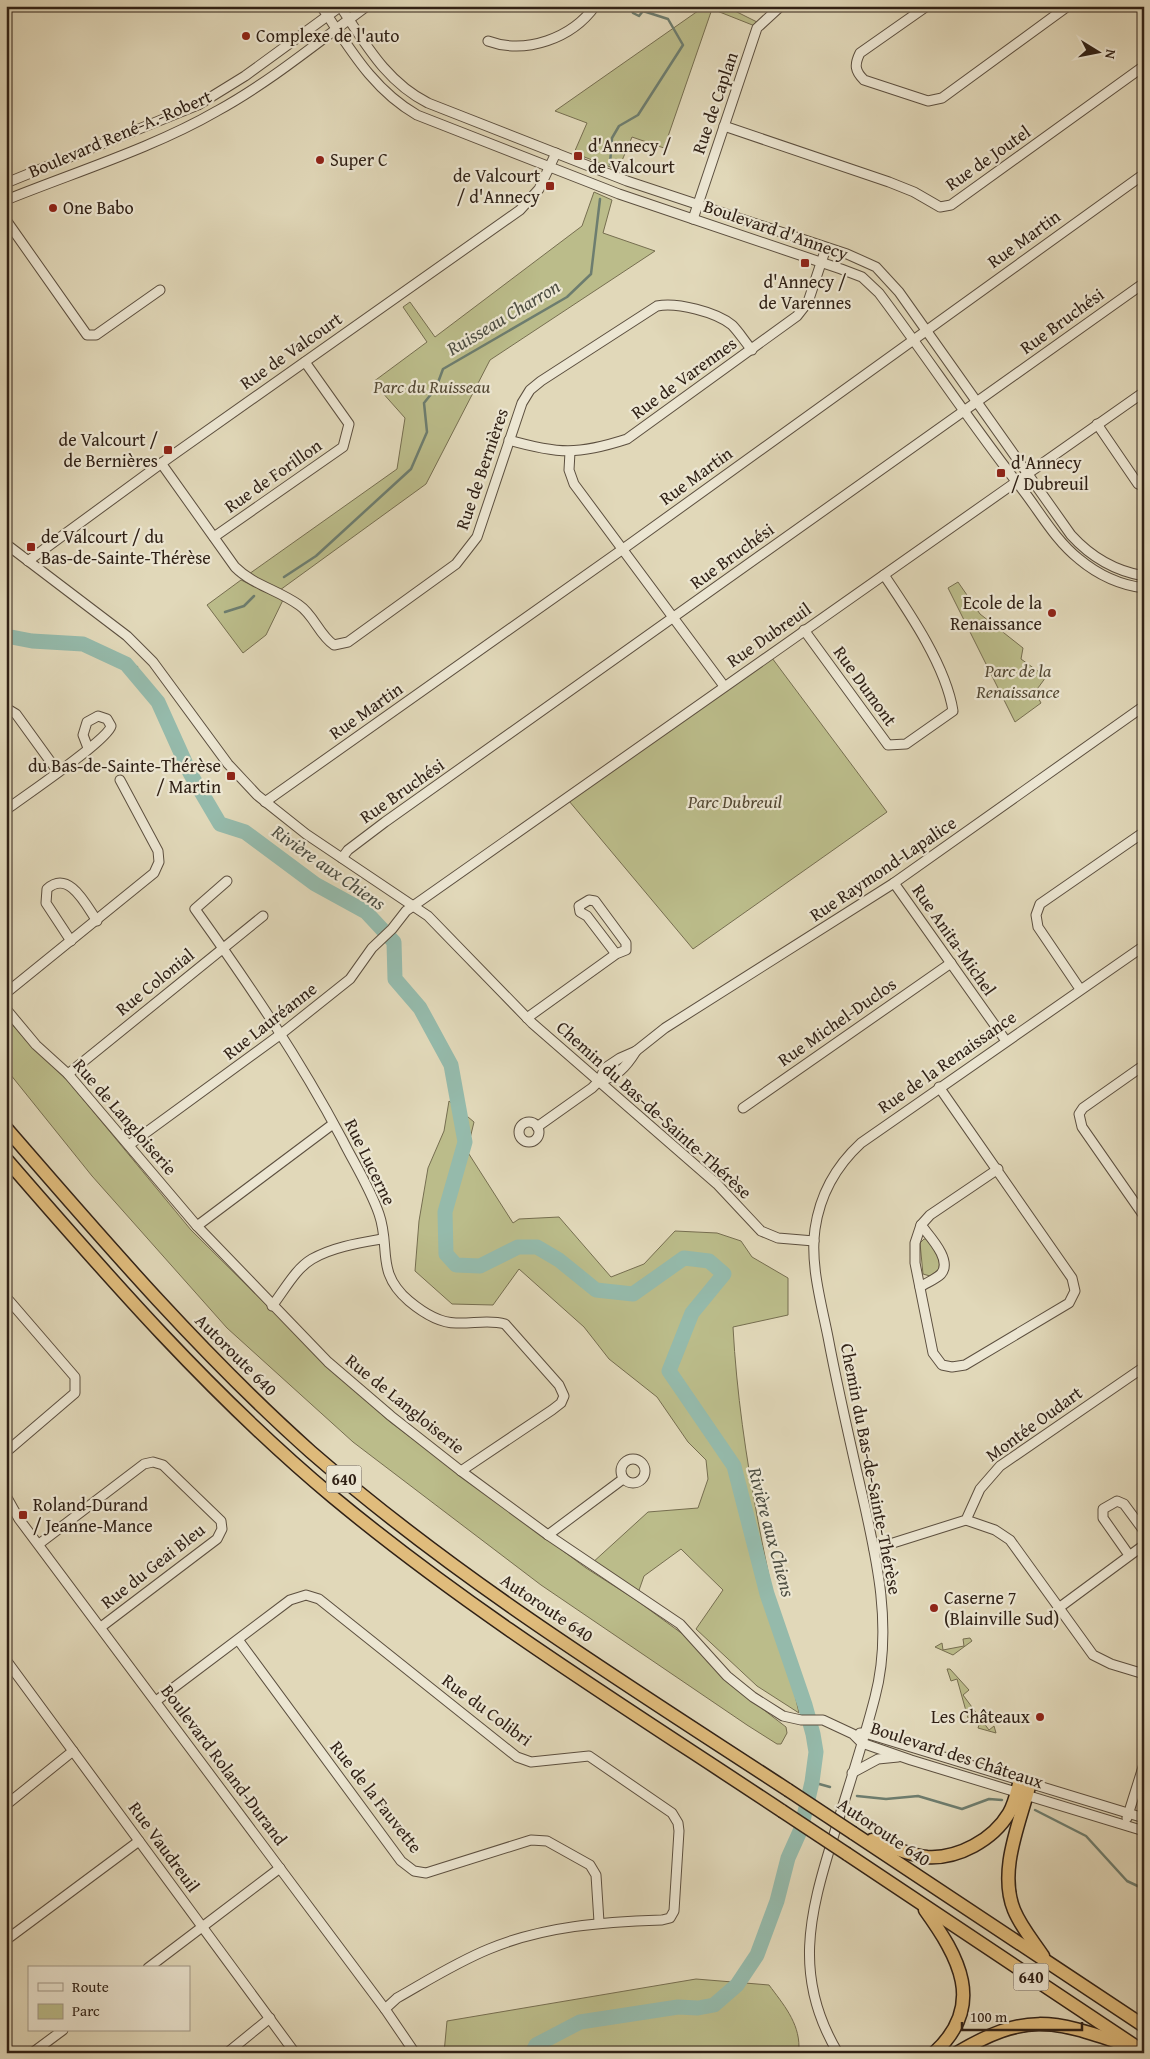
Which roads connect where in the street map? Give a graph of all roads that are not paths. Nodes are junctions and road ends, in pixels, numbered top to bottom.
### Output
1 (321, 6) edge
2 (340, 6) edge
3 (367, 6) edge
4 (596, 6) edge
5 (781, 6) edge
6 (927, 6) edge
7 (1068, 6) edge
8 (328, 16) junction
9 (348, 19) junction
10 (336, 28) junction
11 (488, 41) dead end
12 (1144, 66) edge
13 (724, 126) junction
14 (556, 153) junction
15 (550, 168) junction
16 (1144, 174) edge
17 (6, 183) edge
18 (6, 200) edge
19 (698, 204) junction
20 (693, 219) junction
21 (6, 220) edge
22 (826, 248) junction
23 (821, 262) junction
24 (1144, 282) edge
25 (160, 290) dead end
26 (925, 330) junction
27 (912, 339) junction
28 (752, 350) junction
29 (305, 362) junction
30 (1144, 392) edge
31 (977, 402) junction
32 (964, 411) junction
33 (1097, 424) junction
34 (509, 440) junction
35 (570, 452) junction
36 (161, 463) junction
37 (1026, 473) junction
38 (1016, 482) junction
39 (1144, 486) edge
40 (214, 537) junction
41 (6, 544) edge
42 (623, 549) junction
43 (28, 561) junction
44 (884, 575) junction
45 (1144, 576) edge
46 (1144, 588) edge
47 (674, 618) junction
48 (804, 630) junction
49 (724, 686) junction
50 (1144, 706) edge
51 (6, 708) edge
52 (88, 748) dead end
53 (58, 772) junction
54 (120, 780) dead end
55 (265, 802) junction
56 (6, 810) edge
57 (1144, 832) edge
58 (342, 858) junction
59 (227, 881) dead end
60 (894, 882) junction
61 (414, 906) junction
62 (263, 916) dead end
63 (97, 921) junction
64 (71, 941) junction
65 (1144, 946) edge
66 (222, 948) junction
67 (616, 954) junction
68 (951, 963) junction
69 (1080, 989) junction
70 (6, 993) edge
71 (6, 1009) edge
72 (527, 1018) junction
73 (282, 1034) junction
74 (1006, 1041) junction
75 (1144, 1066) edge
76 (68, 1074) junction
77 (599, 1081) junction
78 (940, 1087) junction
79 (743, 1108) dead end
80 (334, 1124) junction
81 (537, 1127) dead end
82 (6, 1128) edge
83 (129, 1145) junction
84 (6, 1159) edge
85 (998, 1169) junction
86 (1144, 1216) edge
87 (921, 1225) junction
88 (197, 1226) junction
89 (382, 1239) junction
90 (814, 1241) junction
91 (920, 1287) junction
92 (6, 1297) edge
93 (272, 1306) junction
94 (1144, 1367) edge
95 (6, 1452) edge
96 (461, 1471) junction
97 (623, 1478) dead end
98 (6, 1496) edge
99 (10, 1513) edge
100 (966, 1520) junction
101 (1144, 1531) edge
102 (548, 1535) junction
103 (39, 1544) junction
104 (1144, 1545) edge
105 (874, 1549) junction
106 (1129, 1555) junction
107 (1060, 1607) junction
108 (100, 1627) junction
109 (239, 1640) junction
110 (6, 1660) edge
111 (1144, 1674) edge
112 (156, 1701) junction
113 (865, 1733) junction
114 (853, 1734) junction
115 (862, 1742) junction
116 (73, 1750) junction
117 (911, 1760) junction
118 (1144, 1764) edge
119 (852, 1773) junction
120 (1024, 1788) junction
121 (6, 1805) edge
122 (1129, 1813) junction
123 (1144, 1818) edge
124 (1125, 1825) junction
125 (1144, 1831) edge
126 (853, 1833) junction
127 (139, 1841) junction
128 (280, 1868) junction
129 (920, 1903) junction
130 (599, 1922) junction
131 (203, 1927) junction
132 (6, 1940) edge
133 (1048, 1963) junction
134 (151, 1966) edge
135 (385, 2009) junction
136 (270, 2018) junction
137 (1144, 2026) edge
138 (60, 2032) edge
139 (1143, 2051) edge
140 (32, 2053) edge
141 (227, 2053) edge
142 (295, 2053) edge
143 (415, 2053) edge
144 (838, 2053) edge
145 (934, 2053) edge
146 (958, 2053) edge

1 - 8 street, Boulevard d'Annecy
2 - 8 street, Boulevard René-A.-Robert
2 - 9 street, Boulevard d'Annecy
3 - 9 street, Boulevard René-A.-Robert
4 - 11 street
5 - 13 street, Rue de Caplan
6 - 7 street
8 - 10 street, Boulevard d'Annecy
8 - 17 street, Boulevard René-A.-Robert
9 - 10 street, Boulevard René-A.-Robert
9 - 14 street, Boulevard d'Annecy
10 - 15 street, Boulevard d'Annecy
10 - 18 street, Boulevard René-A.-Robert
12 - 13 street, Rue de Joutel
13 - 19 street, Rue de Caplan
14 - 15 street, Rue de Valcourt
14 - 19 street, Boulevard d'Annecy
15 - 20 street, Boulevard d'Annecy
15 - 29 street, Rue de Valcourt
16 - 26 street, Rue Martin
19 - 20 street, Rue de Caplan
19 - 22 street, Boulevard d'Annecy
20 - 23 street, Boulevard d'Annecy
21 - 25 street
22 - 23 street, Rue de Varennes
22 - 26 street, Boulevard d'Annecy
23 - 27 street, Boulevard d'Annecy
23 - 28 street, Rue de Varennes
24 - 31 street, Rue Bruchési
26 - 27 street, Rue Martin
26 - 31 street, Boulevard d'Annecy
27 - 32 street, Boulevard d'Annecy
27 - 42 street, Rue Martin
28 - 34 street, Rue de Bernières
28 - 35 street, Rue de Varennes
29 - 36 street, Rue de Valcourt
29 - 40 street, Rue de Forillon
30 - 33 street, Rue Dubreuil
31 - 32 street, Rue Bruchési
31 - 37 street, Boulevard d'Annecy
32 - 38 street, Boulevard d'Annecy
32 - 47 street, Rue Bruchési
33 - 37 street, Rue Dubreuil
33 - 39 street
34 - 35 street, Rue de Varennes
34 - 40 street, Rue de Bernières
35 - 42 street
36 - 40 street, Rue de Bernières
36 - 43 street, Rue de Valcourt
37 - 38 street, Rue Dubreuil
37 - 45 street, Boulevard d'Annecy
38 - 44 street, Rue Dubreuil
38 - 46 street, Boulevard d'Annecy
41 - 43 street, Chemin du Bas-de-Sainte-Thérèse
42 - 47 street
42 - 55 street, Rue Martin
43 - 55 street, Chemin du Bas-de-Sainte-Thérèse
44 - 48 street, Rue Dubreuil
44 - 48 street, Rue Dumont
47 - 49 street
47 - 58 street, Rue Bruchési
48 - 49 street, Rue Dubreuil
49 - 61 street, Rue Dubreuil
50 - 60 street, Rue Raymond-Lapalice
51 - 53 street
52 - 53 street
53 - 56 street
54 - 63 street
55 - 58 street, Chemin du Bas-de-Sainte-Thérèse
57 - 69 street
58 - 61 street, Chemin du Bas-de-Sainte-Thérèse
59 - 66 street, Rue Lucerne
60 - 68 street, Rue Anita-Michel
60 - 77 street, Rue Raymond-Lapalice
61 - 72 street, Chemin du Bas-de-Sainte-Thérèse
61 - 73 street, Rue Lauréanne
62 - 66 street, Rue Colonial
63 - 64 street
63 - 64 street
64 - 70 street
65 - 69 street, Rue de la Renaissance
66 - 73 street, Rue Lucerne
66 - 76 street, Rue Colonial
67 - 67 street
67 - 72 street
68 - 74 street, Rue Anita-Michel
68 - 79 street, Rue Michel-Duclos
69 - 74 street, Rue de la Renaissance
71 - 76 street, Rue de Langloiserie
72 - 77 street, Chemin du Bas-de-Sainte-Thérèse
73 - 80 street, Rue Lucerne
73 - 83 street, Rue Lauréanne
74 - 78 street, Rue de la Renaissance
75 - 86 street
76 - 83 street, Rue de Langloiserie
77 - 81 street, Rue Raymond-Lapalice
77 - 90 street, Chemin du Bas-de-Sainte-Thérèse
78 - 85 street
78 - 90 street, Rue de la Renaissance
80 - 88 street
80 - 89 street, Rue Lucerne
82 - 126 highway, Autoroute 640 / 640, bridge
83 - 88 street, Rue de Langloiserie
84 - 129 highway, 640, bridge
85 - 87 street
85 - 91 street
87 - 91 street
87 - 91 street
88 - 93 street, Rue de Langloiserie
89 - 93 street
89 - 96 street, Rue Lucerne
90 - 105 street, Chemin du Bas-de-Sainte-Thérèse
92 - 95 street
93 - 96 street, Rue de Langloiserie
94 - 100 street, Montée Oudart
96 - 102 street, Rue de Langloiserie
97 - 102 street
98 - 99 street, Boulevard Roland-Durand
99 - 103 street, Boulevard Roland-Durand
100 - 105 street
100 - 107 street
101 - 106 street
102 - 114 street, Rue de Langloiserie
103 - 108 street, Boulevard Roland-Durand
103 - 108 street, Rue du Geai Bleu
104 - 106 street
105 - 113 street, Chemin du Bas-de-Sainte-Thérèse
106 - 107 street
107 - 111 street
108 - 112 street, Boulevard Roland-Durand
109 - 112 street, Rue du Colibri
109 - 130 street, Rue de la Fauvette
109 - 130 street, Rue du Colibri
110 - 116 street, Rue Vaudreuil
112 - 128 street, Boulevard Roland-Durand
113 - 114 street, Boulevard des Châteaux
113 - 115 street, Chemin du Bas-de-Sainte-Thérèse
113 - 120 street, Boulevard des Châteaux
114 - 115 street, Boulevard des Châteaux
115 - 117 street, Boulevard des Châteaux
115 - 119 street, Chemin du Bas-de-Sainte-Thérèse
116 - 121 street
116 - 127 street, Rue Vaudreuil
117 - 119 street
117 - 120 street, Boulevard des Châteaux
118 - 122 street
119 - 144 street, Chemin du Bas-de-Sainte-Thérèse
120 - 122 street, Boulevard des Châteaux
120 - 124 street, Boulevard des Châteaux
120 - 126 highway
120 - 133 highway
122 - 123 street, Boulevard des Châteaux
122 - 124 street
124 - 125 street, Boulevard des Châteaux
126 - 133 highway, Autoroute 640 / 640
127 - 131 street, Rue Vaudreuil
127 - 132 street
128 - 131 street
128 - 135 street, Boulevard Roland-Durand
129 - 139 highway, 640
129 - 145 highway
130 - 135 street, Rue du Colibri
131 - 134 street
131 - 136 street, Rue Vaudreuil
133 - 137 highway, Autoroute 640 / 640
135 - 143 street, Boulevard Roland-Durand
136 - 141 street
136 - 142 street, Rue Vaudreuil
138 - 140 street
139 - 146 highway

